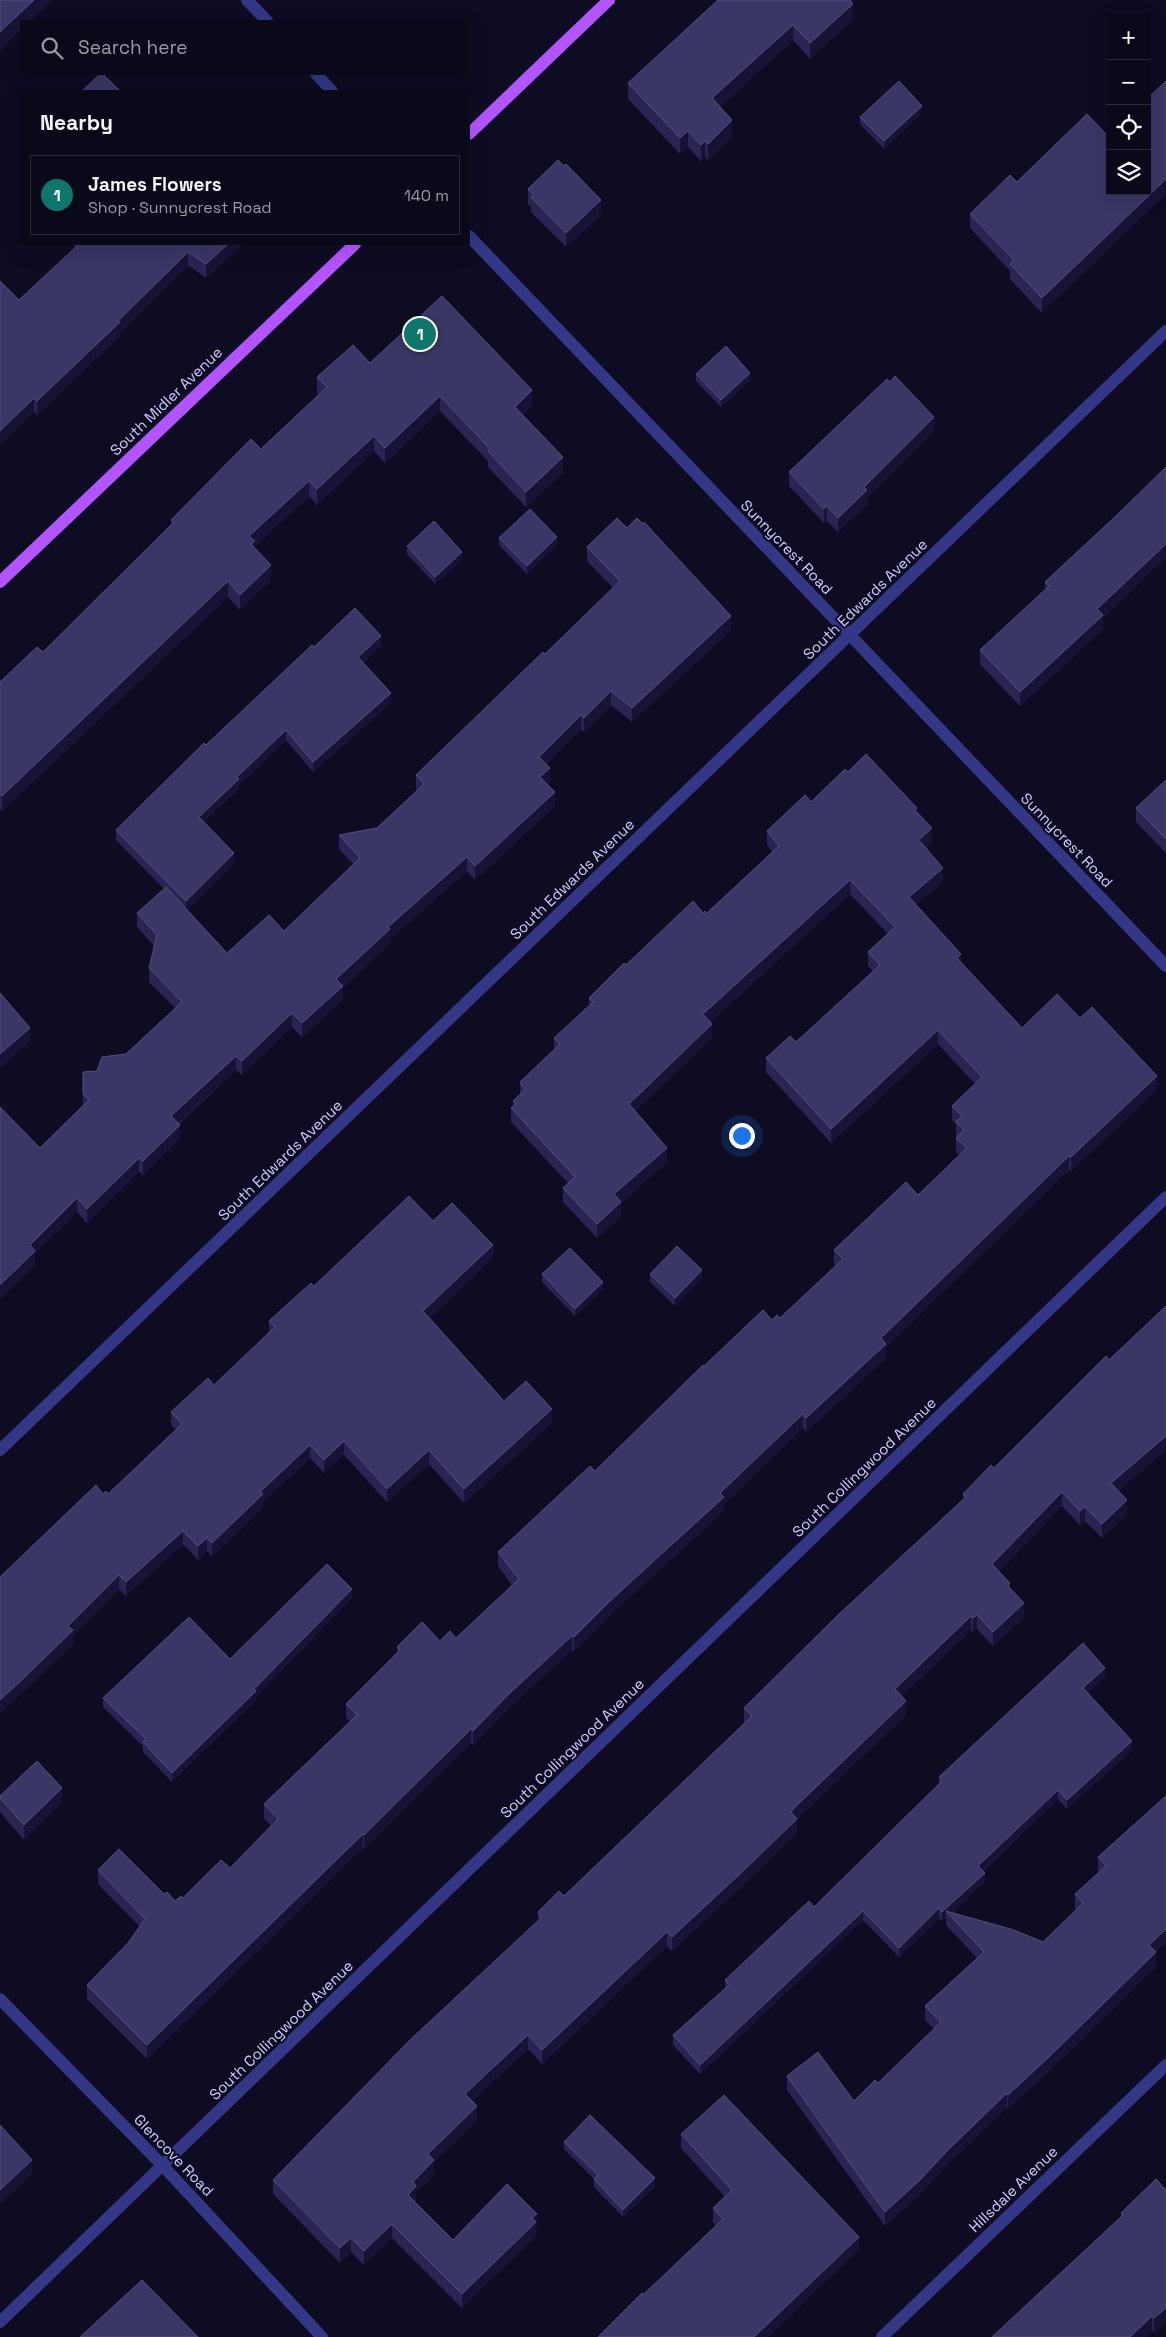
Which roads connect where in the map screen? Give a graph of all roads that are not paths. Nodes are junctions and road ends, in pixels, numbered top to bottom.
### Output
1 (247, 0) edge
2 (609, 0) edge
3 (265, 20) edge
4 (317, 75) edge
5 (331, 90) edge
6 (470, 133) edge
7 (470, 237) edge
8 (354, 245) edge
9 (1166, 331) edge
10 (0, 582) edge
11 (850, 636) junction
12 (1166, 966) edge
13 (1166, 1197) edge
14 (0, 1450) edge
15 (0, 1999) edge
16 (1166, 2065) edge
17 (163, 2166) junction
18 (0, 2322) edge
19 (322, 2337) edge
20 (882, 2337) edge

1 - 3 street
2 - 6 main road
4 - 5 street
7 - 11 street, Sunnycrest Road
8 - 10 main road, South Midler Avenue
9 - 11 street, South Edwards Avenue
11 - 12 street, Sunnycrest Road
11 - 14 street, South Edwards Avenue
13 - 17 street, South Collingwood Avenue
15 - 17 street, Glencove Road
16 - 20 street, Hillsdale Avenue
17 - 18 street, South Collingwood Avenue
17 - 19 street, Glencove Road

